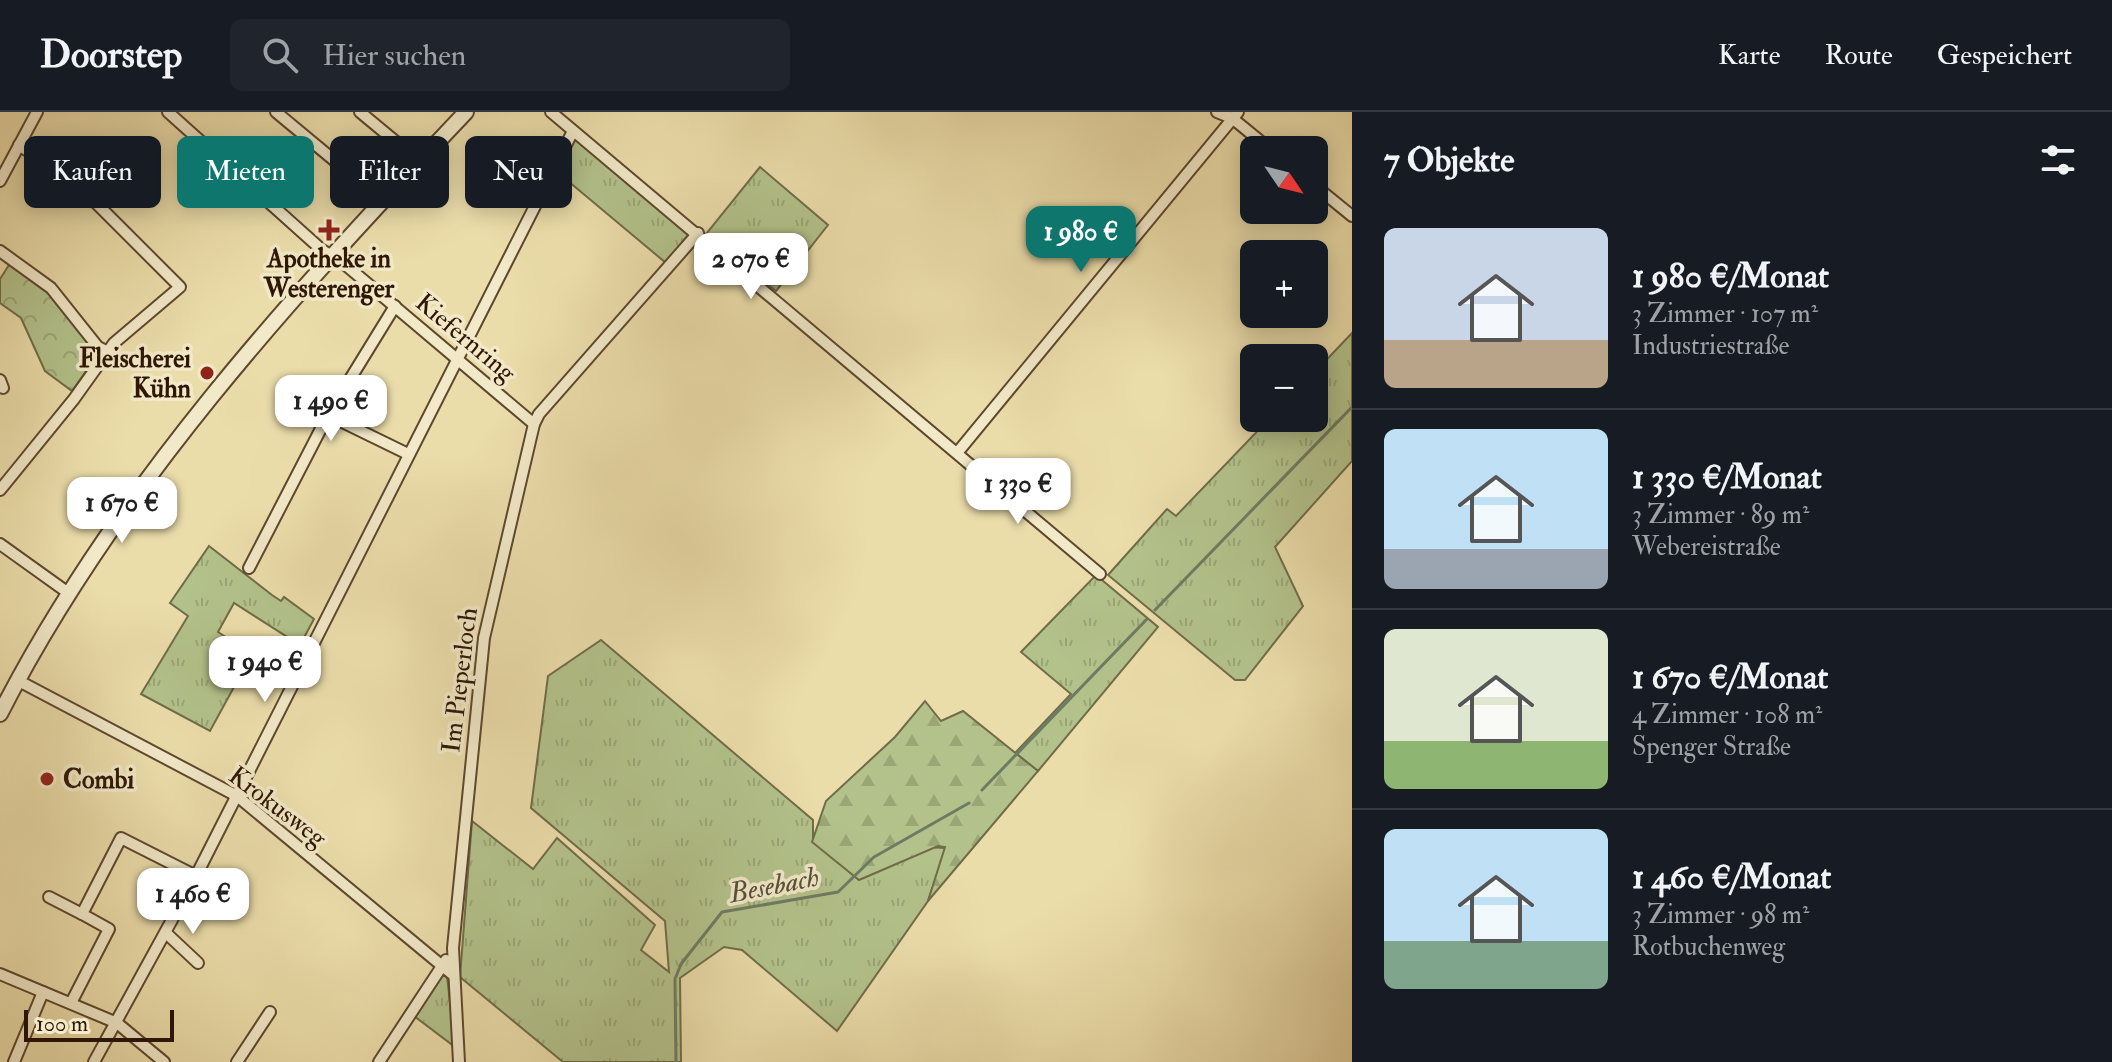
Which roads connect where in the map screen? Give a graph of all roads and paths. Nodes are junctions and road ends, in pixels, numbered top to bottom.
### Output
1 (37, 112) edge
2 (168, 112) edge
3 (276, 112) edge
4 (360, 112) edge
5 (466, 112) edge
6 (551, 112) edge
7 (1217, 112) edge
8 (1235, 115) edge
9 (573, 131) junction
10 (389, 136) edge
11 (443, 136) edge
12 (1257, 136) edge
13 (19, 145) junction
14 (330, 157) edge
15 (0, 181) edge
16 (1328, 196) edge
17 (375, 208) edge
18 (1352, 216) edge
19 (698, 233) junction
20 (0, 251) edge
21 (330, 256) junction
22 (395, 306) junction
23 (110, 353) junction
24 (456, 357) junction
25 (328, 415) junction
26 (534, 424) junction
27 (957, 453) junction
28 (408, 454) junction
29 (0, 490) edge
30 (0, 544) edge
31 (249, 568) dead end
32 (1100, 574) dead end
33 (67, 592) junction
34 (17, 680) junction
35 (0, 714) edge
36 (237, 796) junction
37 (196, 876) junction
38 (49, 897) dead end
39 (82, 914) junction
40 (166, 933) junction
41 (453, 948) junction
42 (198, 963) dead end
43 (442, 966) junction
44 (0, 974) edge
45 (452, 974) junction
46 (43, 992) junction
47 (71, 1003) junction
48 (270, 1012) dead end
49 (117, 1023) junction
50 (14, 1062) edge
51 (94, 1062) edge
52 (164, 1062) edge
53 (237, 1062) edge
54 (379, 1062) edge
55 (459, 1062) edge

1 - 13 street
2 - 21 street, Kiefernring
3 - 14 street
4 - 10 street
5 - 11 street
6 - 9 street
7 - 8 street
8 - 12 street
8 - 27 street
9 - 19 street
9 - 24 street
13 - 15 street
13 - 23 street
16 - 18 street
17 - 21 street
19 - 26 street, Im Pieperloch
19 - 27 street
20 - 23 street
21 - 22 street, Kiefernring
21 - 33 street
22 - 24 street, Kiefernring
22 - 25 street
23 - 29 street
24 - 26 street, Kiefernring
24 - 28 street
25 - 28 street
25 - 31 street
26 - 41 street, Im Pieperloch
27 - 32 street
28 - 36 street
30 - 33 street
33 - 34 street
34 - 35 street
34 - 36 street, Krokusweg
36 - 37 street
36 - 43 street, Krokusweg
37 - 39 street
37 - 40 street
38 - 39 street
39 - 47 street
40 - 42 street
40 - 49 street
41 - 43 street
41 - 45 street, Im Pieperloch
43 - 45 street, Krokusweg
43 - 54 street
44 - 46 street
45 - 55 street, Im Pieperloch
46 - 47 street
46 - 50 street
47 - 49 street
48 - 53 street
49 - 51 street
49 - 52 street

